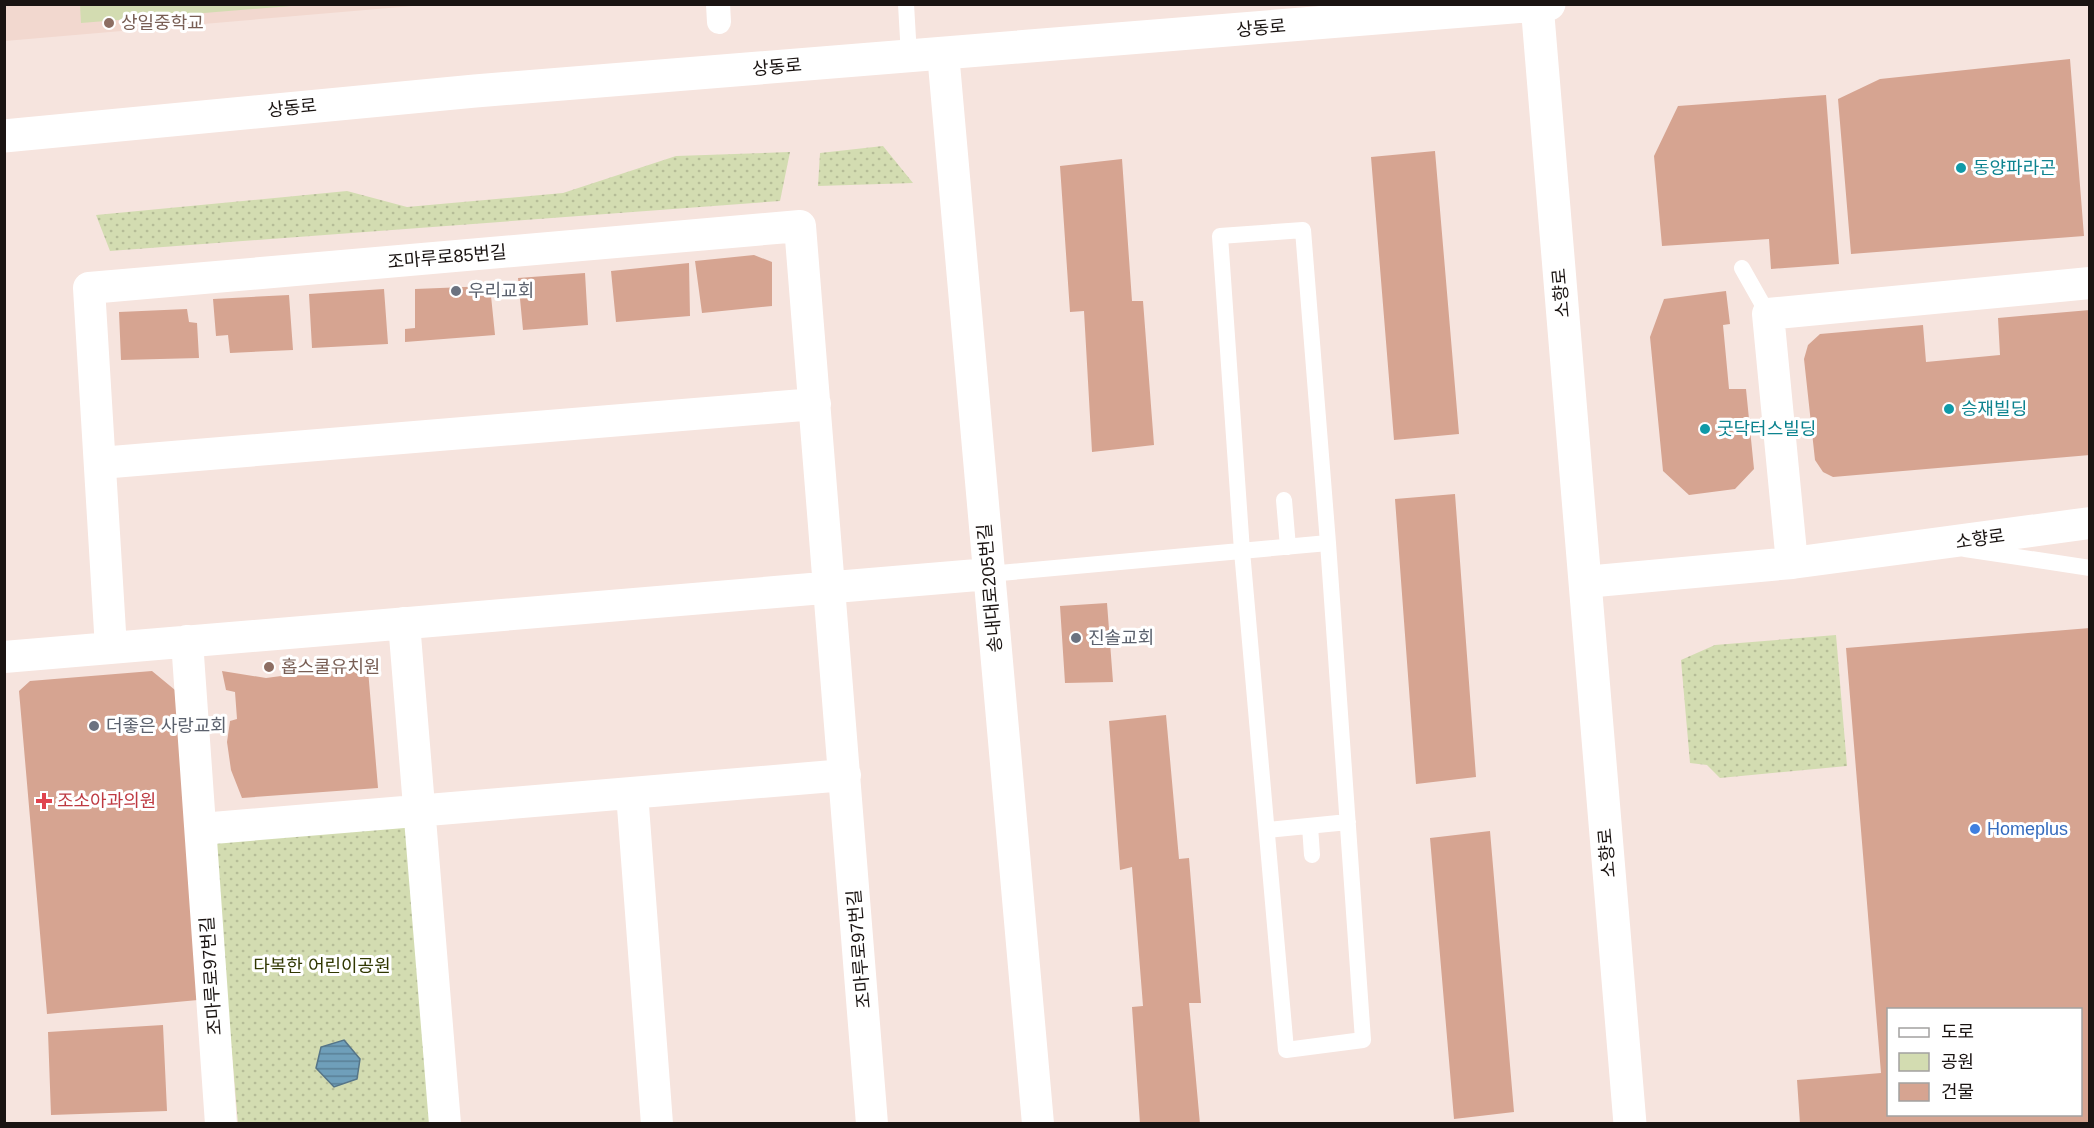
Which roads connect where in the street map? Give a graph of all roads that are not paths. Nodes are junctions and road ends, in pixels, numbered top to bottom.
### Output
1 (906, 4) edge
2 (1541, 5) edge
3 (943, 53) junction
4 (909, 56) junction
5 (4, 136) edge
6 (1742, 268) dead end
7 (2090, 284) edge
8 (1768, 314) junction
9 (815, 404) junction
10 (100, 463) junction
11 (1284, 500) dead end
12 (2090, 523) edge
13 (1328, 543) junction
14 (1938, 545) junction
15 (1288, 547) junction
16 (1242, 551) junction
17 (1792, 563) junction
18 (2090, 568) edge
19 (989, 574) junction
20 (1585, 582) junction
21 (830, 587) junction
22 (404, 623) junction
23 (187, 641) junction
24 (111, 648) junction
25 (4, 657) edge
26 (845, 776) junction
27 (632, 793) junction
28 (419, 811) junction
29 (1348, 822) junction
30 (1310, 825) junction
31 (201, 830) junction
32 (1267, 830) junction
33 (1312, 855) dead end
34 (221, 1124) edge
35 (445, 1124) edge
36 (657, 1124) edge
37 (872, 1124) edge
38 (1038, 1124) edge
39 (1630, 1124) edge

1 - 4 lane
2 - 3 street, 상동로
2 - 20 street, 소향로
3 - 4 street, 상동로
3 - 19 street, 송내대로205번길
4 - 5 street, 상동로
6 - 8 lane
7 - 8 street
8 - 17 street
9 - 10 street
9 - 10 street, 조마루로85번길
9 - 21 street, 조마루로85번길
10 - 24 street, 조마루로85번길
11 - 15 lane
12 - 14 street, 소향로
13 - 15 lane
13 - 16 lane
13 - 29 lane
14 - 17 street, 소향로
14 - 18 lane
15 - 16 lane
16 - 19 lane
16 - 32 lane
17 - 20 street, 소향로
19 - 21 street
19 - 38 street, 송내대로205번길
20 - 39 street, 소향로
21 - 22 street
21 - 26 street, 조마루로97번길
22 - 23 street
22 - 28 street
23 - 24 street
23 - 31 street, 조마루로97번길
24 - 25 street
26 - 27 street
26 - 37 street, 조마루로97번길
27 - 28 street
27 - 36 street
28 - 31 street
28 - 35 street
29 - 30 lane
29 - 32 lane
30 - 32 lane
30 - 33 lane
31 - 34 street, 조마루로97번길

